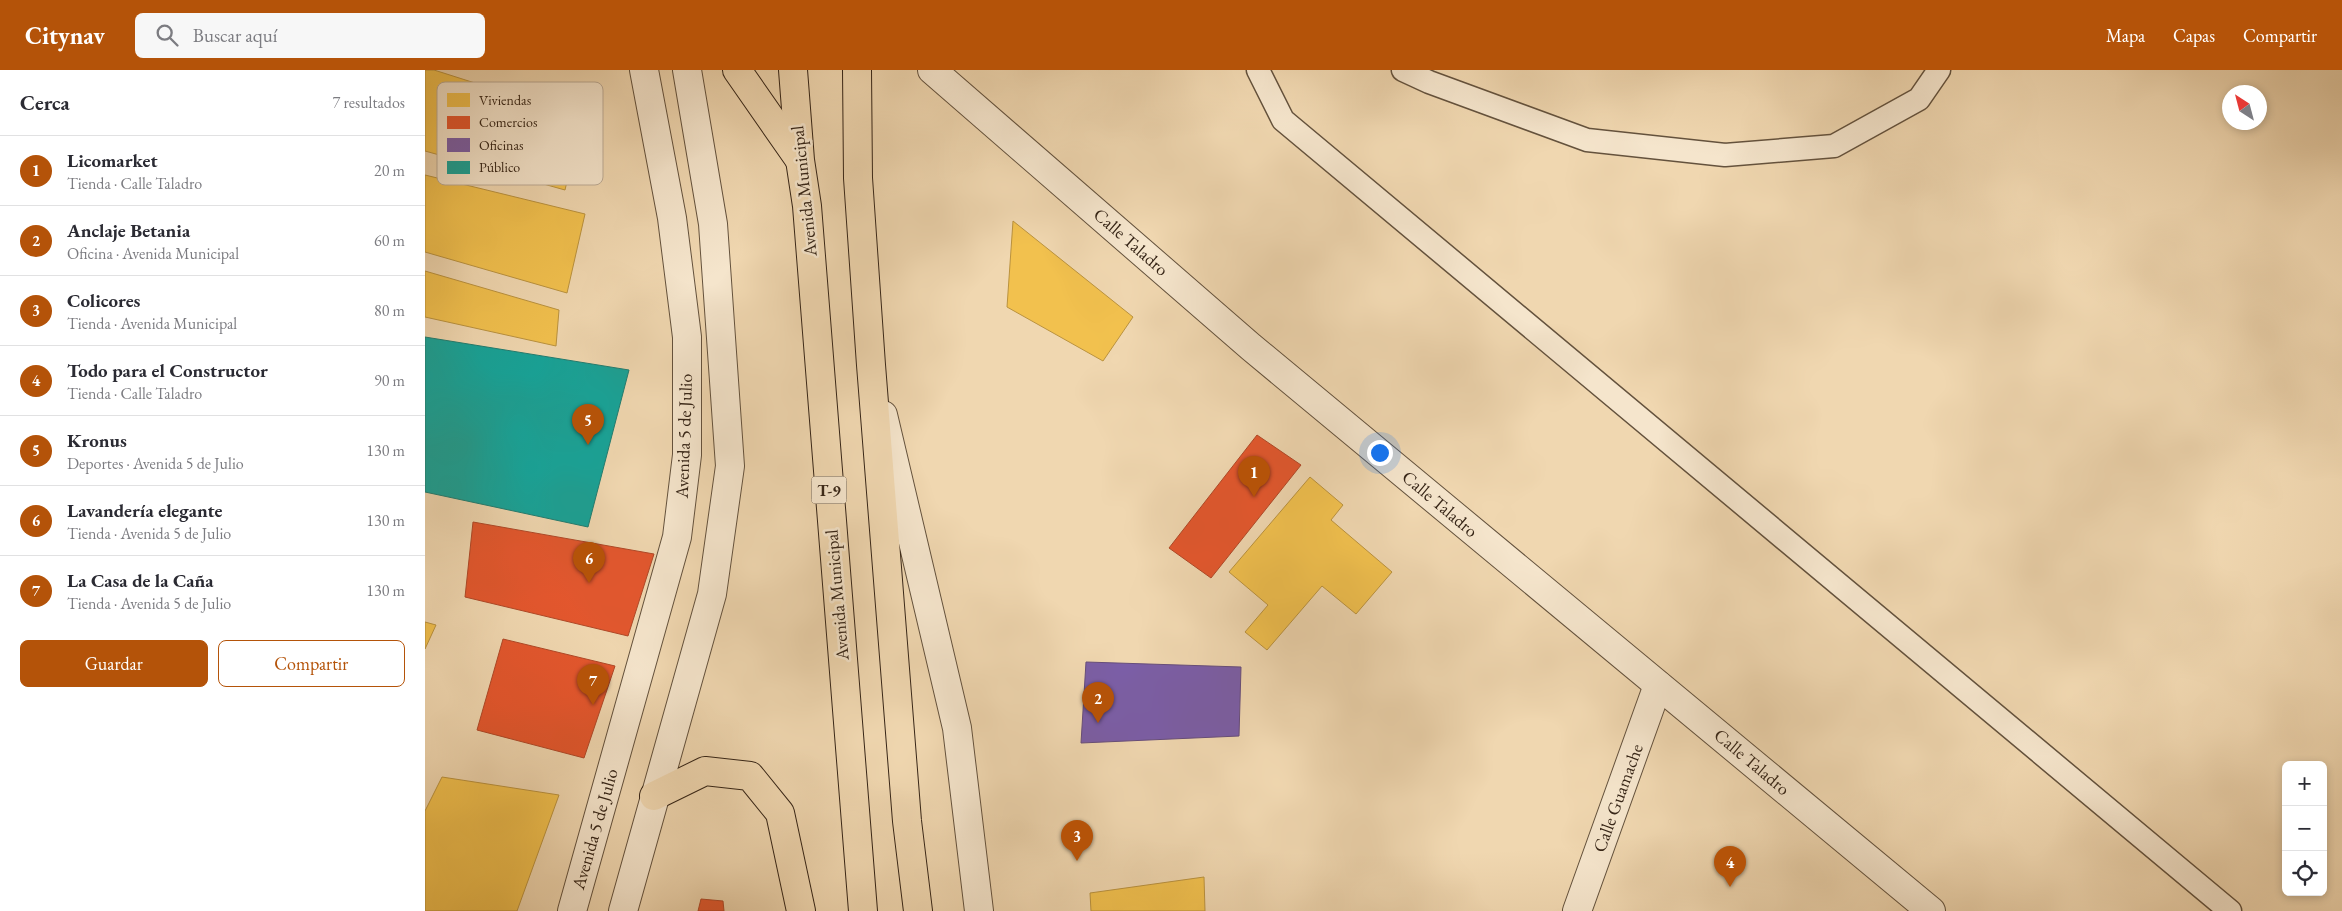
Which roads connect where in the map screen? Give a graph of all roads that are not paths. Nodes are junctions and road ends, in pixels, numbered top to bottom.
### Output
1 (645, 70) edge
2 (687, 70) edge
3 (737, 70) edge
4 (793, 70) edge
5 (857, 70) edge
6 (932, 70) edge
7 (1258, 70) edge
8 (1403, 70) edge
9 (1939, 70) edge
10 (800, 160) junction
11 (871, 365) junction
12 (1658, 685) junction
13 (654, 796) junction
14 (572, 911) edge
15 (623, 911) edge
16 (801, 911) edge
17 (863, 911) edge
18 (918, 911) edge
19 (979, 911) edge
20 (1577, 911) edge
21 (1931, 911) edge
22 (2230, 911) edge

1 - 14 street, Avenida 5 de Julio
2 - 13 street
3 - 10 highway
4 - 10 highway, Avenida Municipal / T-9
5 - 11 highway
6 - 12 street, Calle Taladro
7 - 22 lane
8 - 9 lane
10 - 17 highway, Avenida Municipal / T-9
11 - 18 highway
11 - 19 street
12 - 20 street, Calle Guamache
12 - 21 street, Calle Taladro
13 - 15 street
13 - 16 highway

